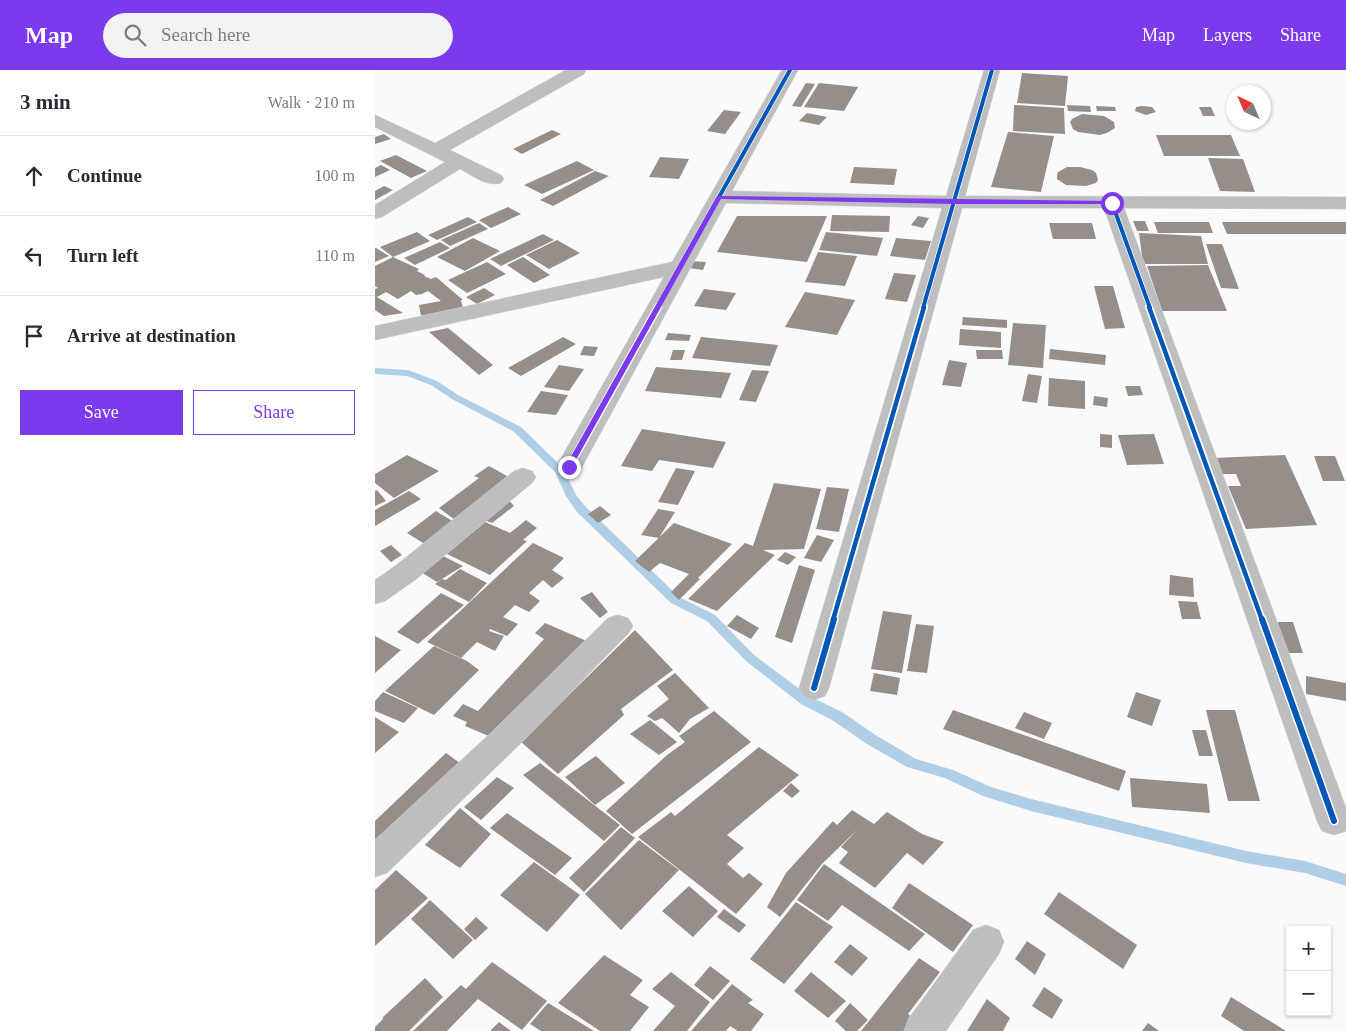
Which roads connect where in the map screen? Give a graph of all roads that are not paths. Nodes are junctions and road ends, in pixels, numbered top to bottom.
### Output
1 (578, 70) edge
2 (790, 70) edge
3 (992, 70) edge
4 (375, 120) edge
5 (436, 150) junction
6 (459, 162) junction
7 (494, 179) dead end
8 (719, 197) junction
9 (954, 202) junction
10 (1112, 203) junction
11 (1346, 203) edge
12 (375, 213) edge
13 (680, 268) junction
14 (375, 333) edge
15 (569, 467) dead end
16 (523, 477) dead end
17 (375, 594) edge
18 (618, 626) dead end
19 (813, 688) dead end
20 (1334, 820) dead end
21 (375, 862) edge
22 (986, 942) dead end
23 (923, 1031) edge

1 - 5 street
2 - 8 street
3 - 9 street
4 - 5 street
5 - 6 street
6 - 7 street
6 - 12 street
8 - 9 street
8 - 13 street
9 - 10 street
9 - 19 street
10 - 11 street
10 - 20 street
13 - 14 street
13 - 15 street
16 - 17 street
18 - 21 street
22 - 23 street

